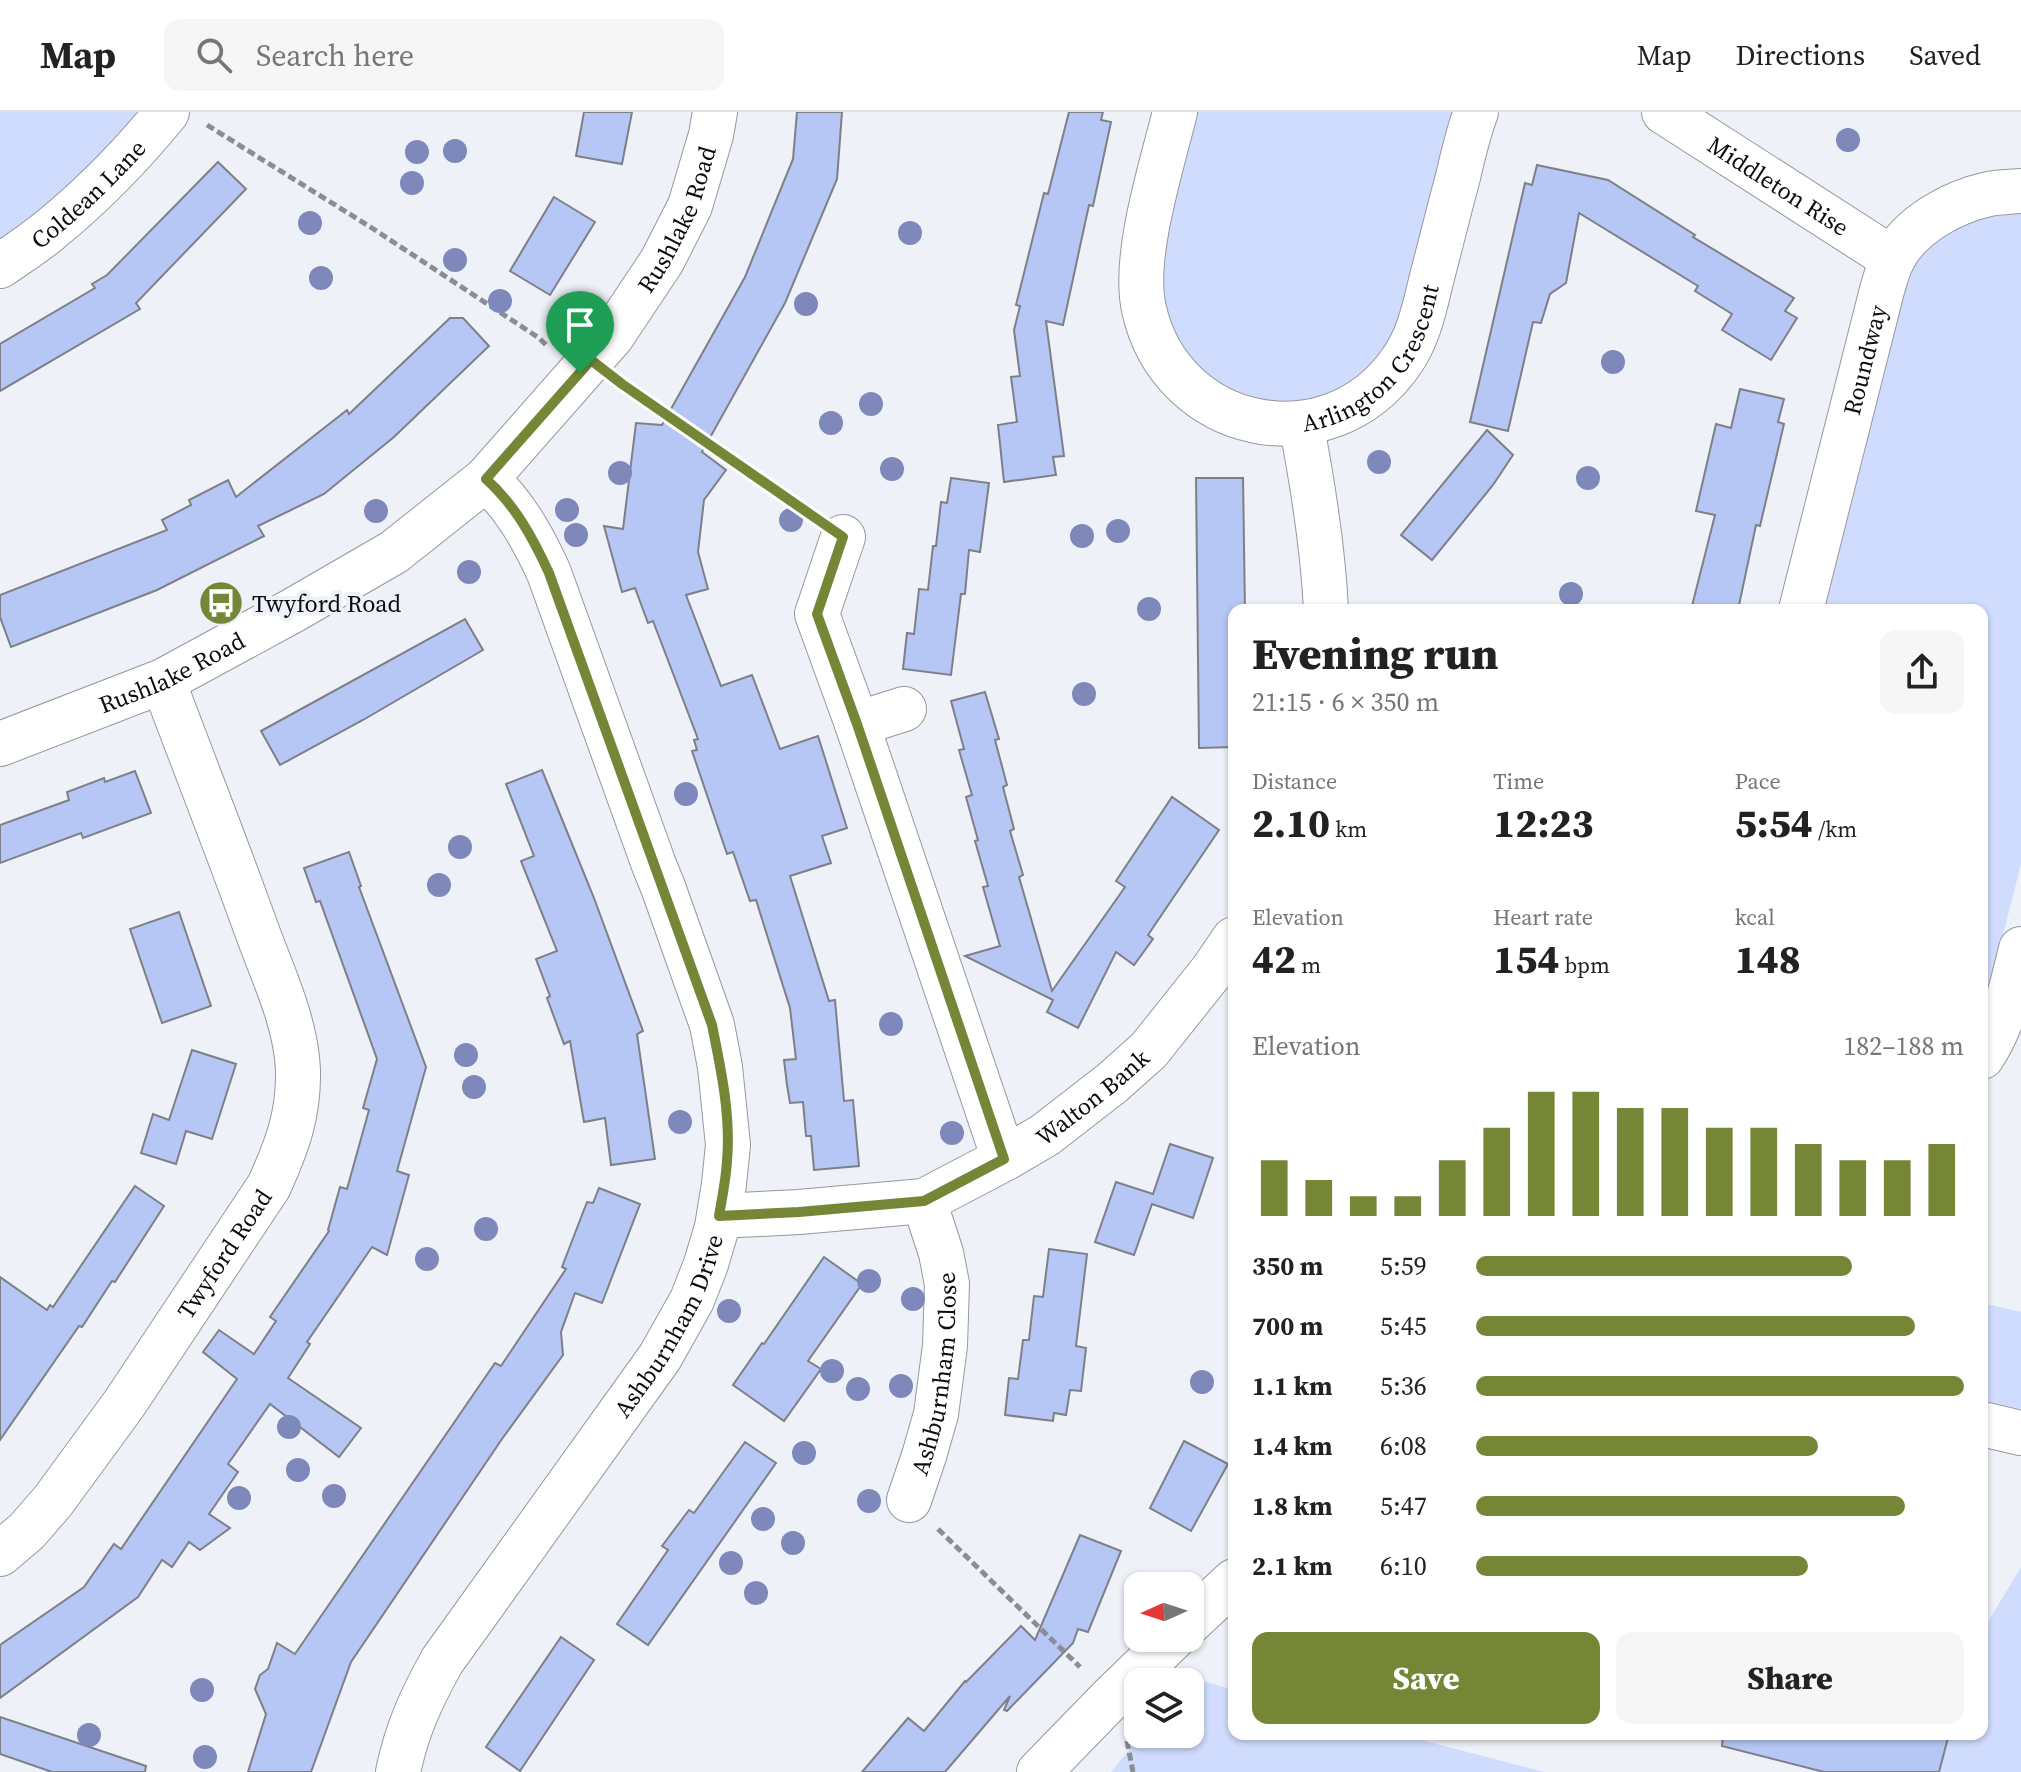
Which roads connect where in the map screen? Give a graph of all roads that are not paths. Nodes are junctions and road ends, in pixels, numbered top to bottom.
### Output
1 (715, 112) edge
2 (1175, 112) edge
3 (1476, 112) edge
4 (1664, 112) edge
5 (185, 118) edge
6 (2021, 191) edge
7 (1893, 259) junction
8 (0, 266) edge
9 (1301, 423) junction
10 (486, 479) junction
11 (843, 537) road end
12 (1326, 604) edge
13 (1803, 604) edge
14 (163, 681) junction
15 (904, 709) dead end
16 (857, 724) junction
17 (0, 744) edge
18 (1228, 948) edge
19 (2021, 949) edge
20 (1988, 1046) edge
21 (1004, 1159) junction
22 (924, 1201) junction
23 (719, 1216) junction
24 (1988, 1425) edge
25 (2021, 1433) edge
26 (909, 1500) road end
27 (0, 1554) edge
28 (1228, 1587) edge
29 (1204, 1609) edge
30 (1159, 1652) edge
31 (398, 1772) edge
32 (1039, 1772) edge

1 - 10 street, Rushlake Road
2 - 9 street, Arlington Crescent
3 - 9 street, Arlington Crescent
4 - 7 street, Middleton Rise
5 - 8 street, Coldean Lane
6 - 7 street, Roundway
7 - 13 street, Roundway
9 - 12 street
10 - 14 street, Rushlake Road
10 - 23 street, Ashburnham Drive
11 - 16 street
14 - 17 street, Rushlake Road
14 - 27 street, Twyford Road
15 - 16 street
16 - 21 street
18 - 21 street, Walton Bank
19 - 20 street
21 - 22 street, Walton Bank
22 - 23 street, Walton Bank
22 - 26 street, Ashburnham Close
23 - 31 street, Ashburnham Drive
24 - 25 street
28 - 29 street
30 - 32 street

